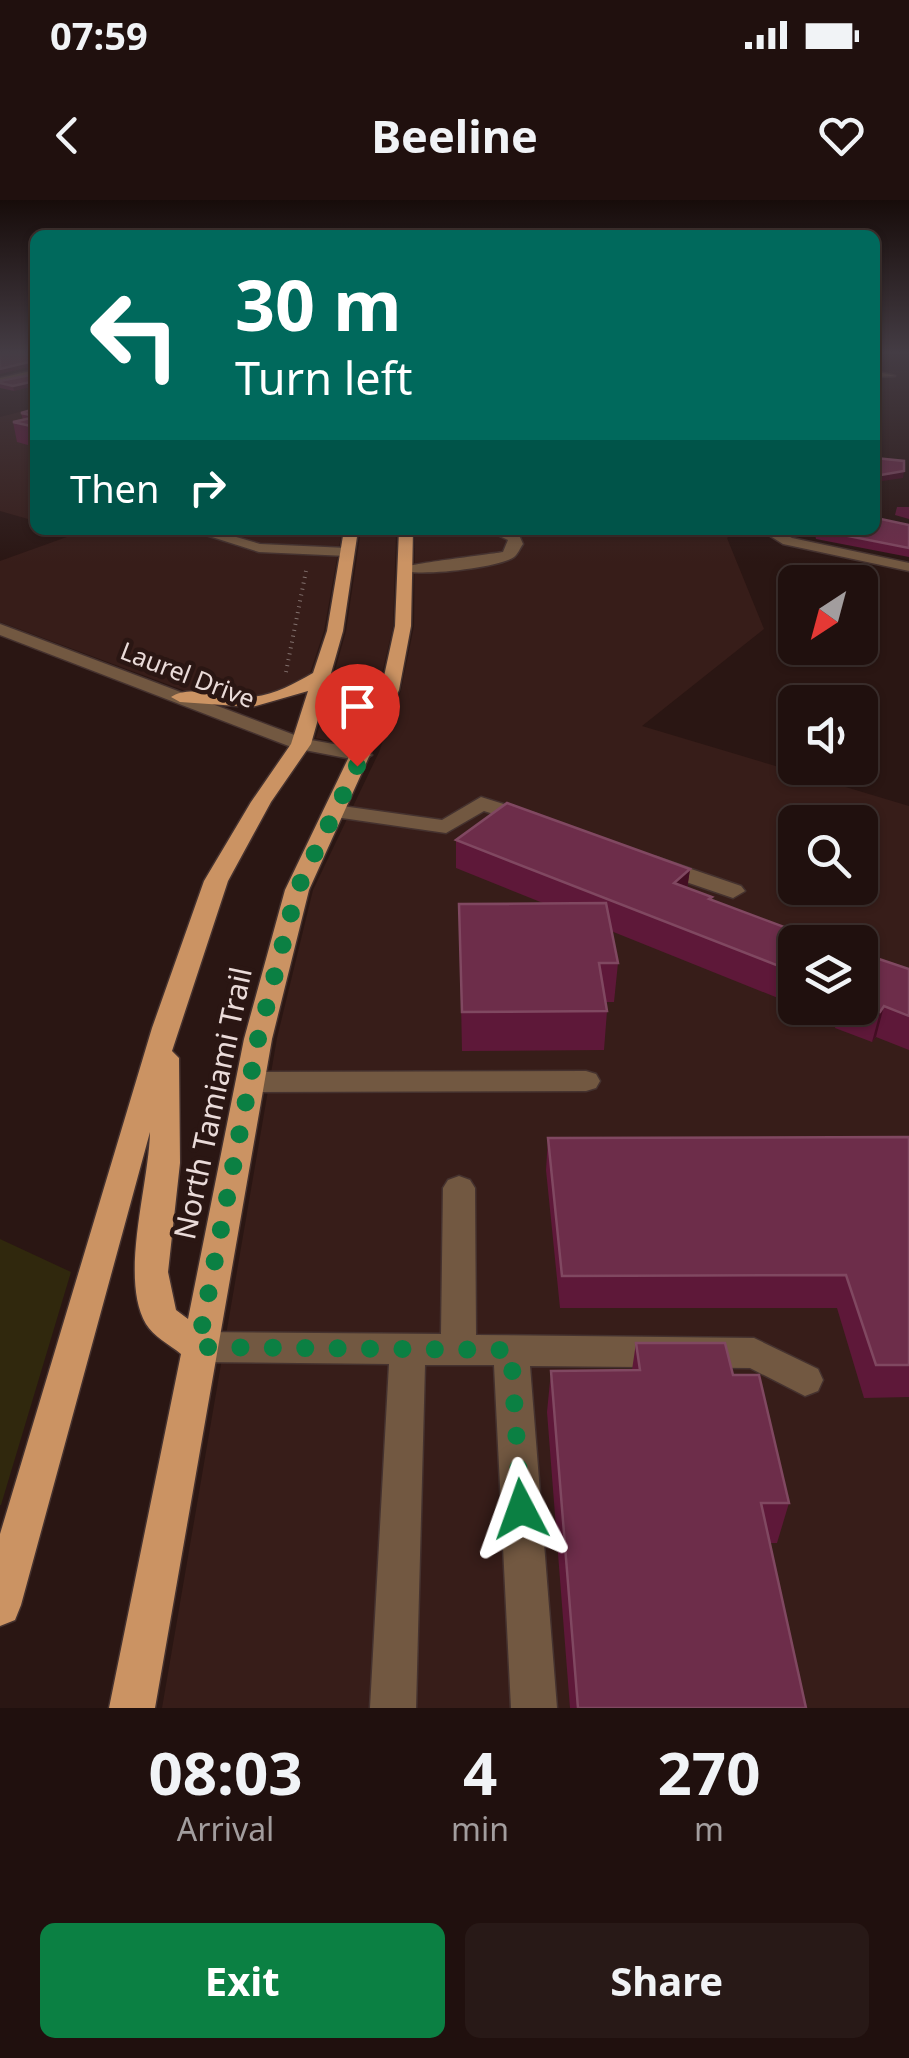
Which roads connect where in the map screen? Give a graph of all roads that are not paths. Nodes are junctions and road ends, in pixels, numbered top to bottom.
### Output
1 (214, 535) edge
2 (351, 535) edge
3 (405, 535) edge
4 (506, 535) edge
5 (777, 535) edge
6 (347, 552) junction
7 (909, 567) edge
8 (404, 568) junction
9 (0, 629) edge
10 (320, 677) junction
11 (180, 698) junction
12 (302, 744) junction
13 (362, 755) junction
14 (335, 811) junction
15 (553, 828) edge
16 (643, 859) edge
17 (733, 890) dead end
18 (164, 1028) junction
19 (586, 1081) dead end
20 (250, 1082) junction
21 (459, 1188) dead end
22 (198, 1347) junction
23 (408, 1349) junction
24 (458, 1350) junction
25 (511, 1350) junction
26 (806, 1380) dead end
27 (0, 1604) edge
28 (132, 1708) edge
29 (393, 1708) edge
30 (534, 1708) edge

1 - 6 street
2 - 6 main road, North Tamiami Trail
3 - 8 main road, North Tamiami Trail
4 - 8 street
5 - 7 street
6 - 10 main road, North Tamiami Trail
8 - 13 main road, North Tamiami Trail
9 - 11 street, Laurel Drive
10 - 11 main road
10 - 12 main road, North Tamiami Trail
11 - 12 street, Laurel Drive
12 - 13 street, Laurel Drive
12 - 18 main road, North Tamiami Trail
13 - 14 main road, North Tamiami Trail
14 - 15 street
14 - 20 main road, North Tamiami Trail
16 - 17 street
18 - 22 main road
18 - 27 main road, North Tamiami Trail
19 - 20 street
20 - 22 main road, North Tamiami Trail
21 - 24 street
22 - 23 street
22 - 28 main road, North Tamiami Trail
23 - 24 street
23 - 29 street
24 - 25 street
25 - 26 street
25 - 30 street

